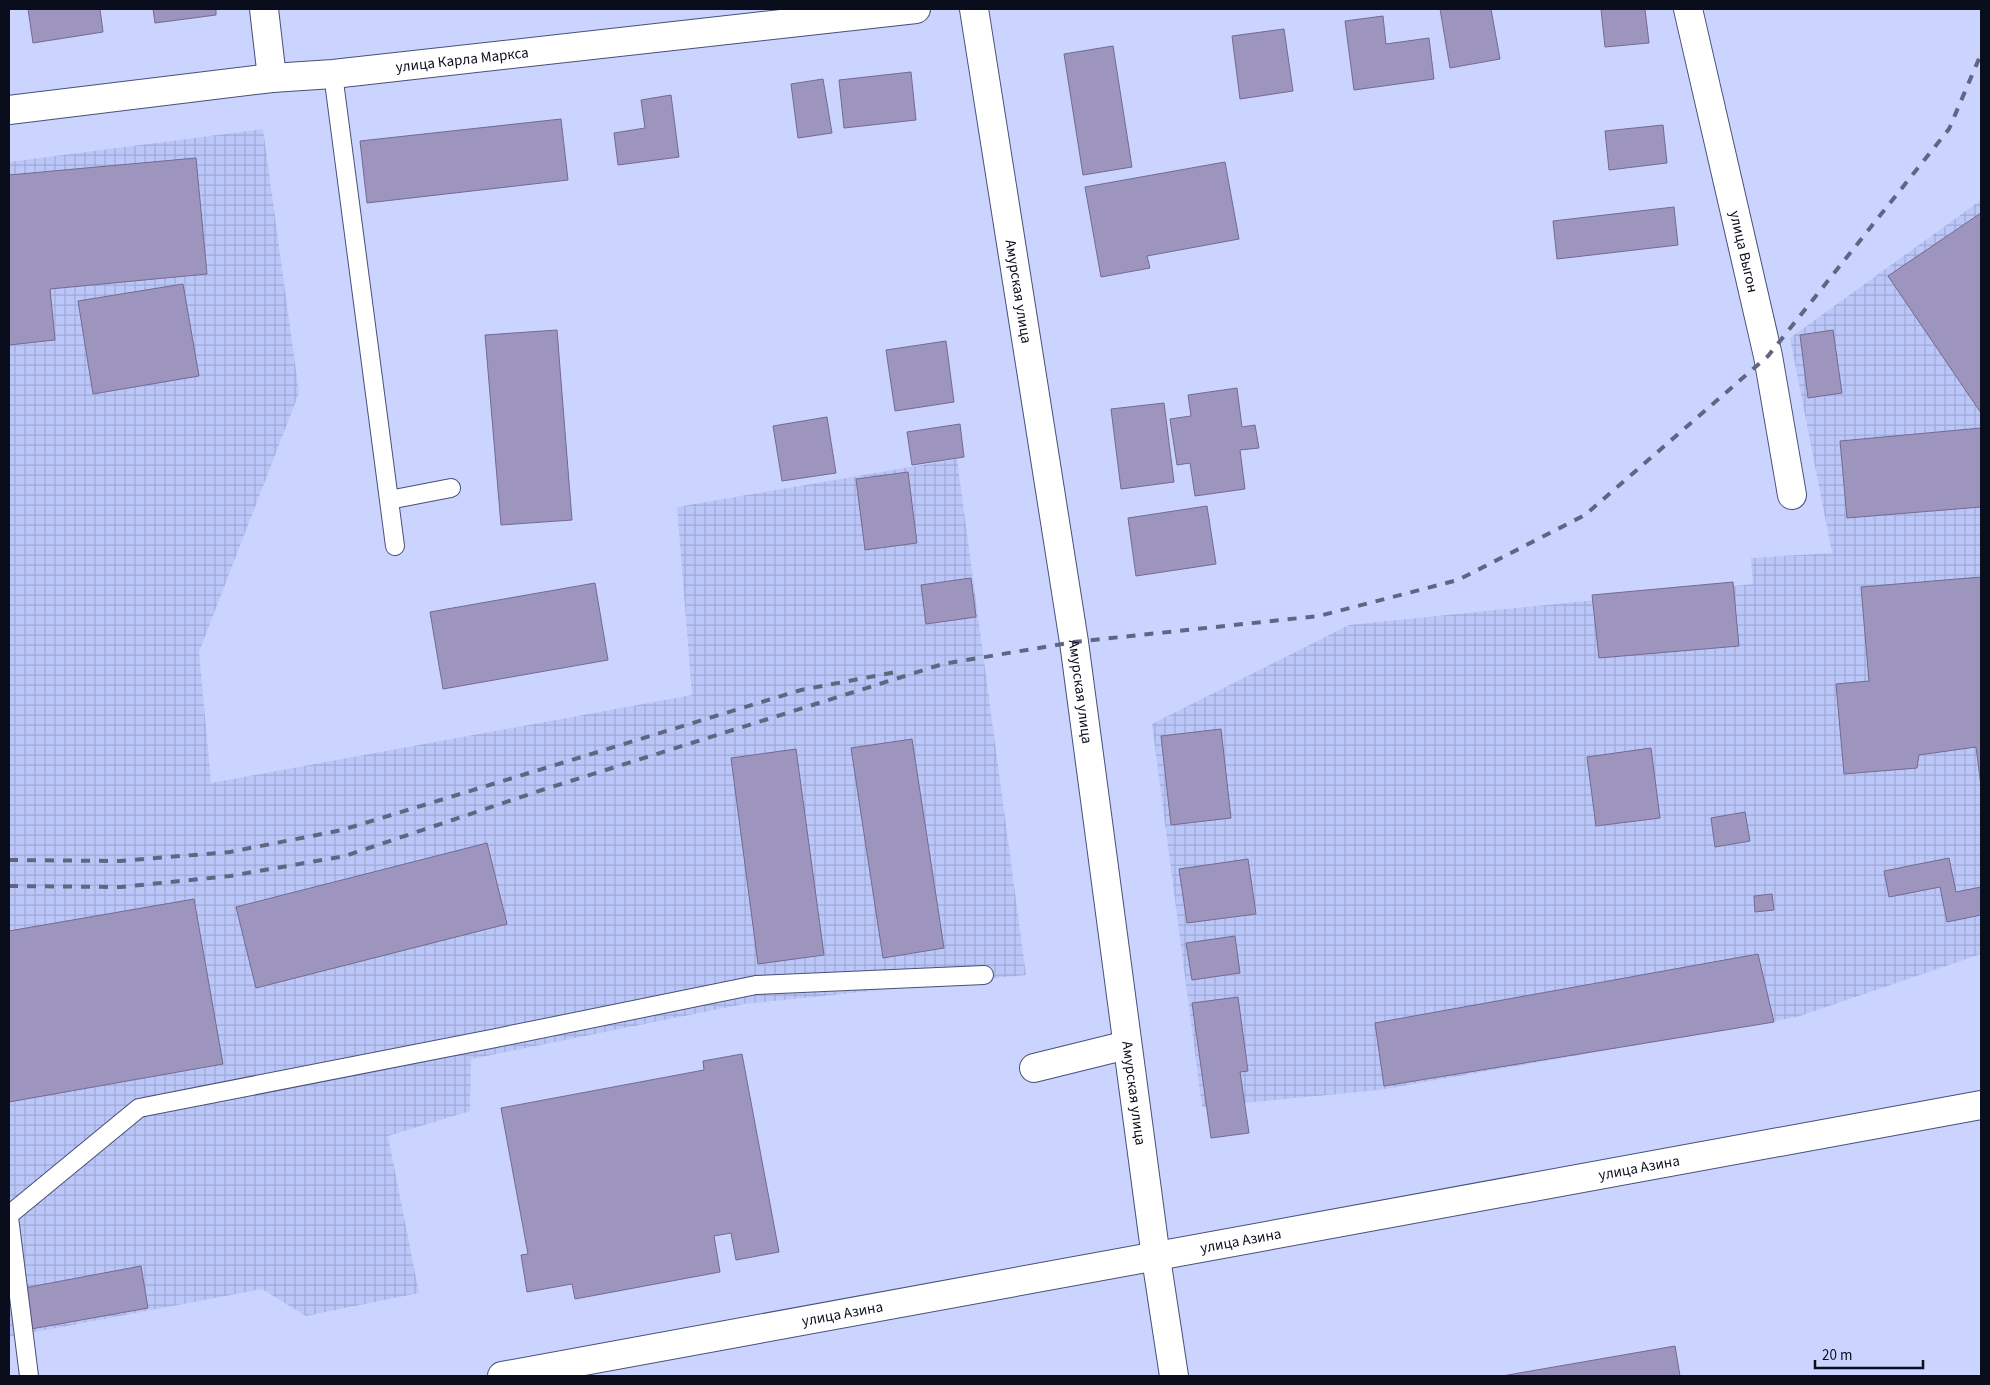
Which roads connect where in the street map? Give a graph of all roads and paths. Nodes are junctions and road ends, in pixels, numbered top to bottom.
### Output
1 (264, 9) edge
2 (916, 9) edge
3 (974, 9) edge
4 (1688, 9) edge
5 (332, 74) junction
6 (272, 78) junction
7 (9, 110) edge
8 (451, 488) dead end
9 (1792, 495) dead end
10 (389, 500) junction
11 (395, 546) dead end
12 (984, 975) dead end
13 (1127, 1045) junction
14 (1034, 1068) dead end
15 (1981, 1105) edge
16 (9, 1216) edge
17 (1156, 1258) junction
18 (29, 1376) edge
19 (502, 1376) edge
20 (1174, 1376) edge

1 - 6 street
2 - 5 street, улица Карла Маркса
3 - 13 street, Амурская улица
4 - 9 street, улица Выгон
5 - 6 street, улица Карла Маркса
5 - 10 lane
6 - 7 street, улица Карла Маркса
8 - 10 lane
10 - 11 lane
12 - 16 lane
13 - 14 street
13 - 17 street, Амурская улица
15 - 17 street, улица Азина
16 - 18 lane
17 - 19 street, улица Азина
17 - 20 street, Амурская улица

